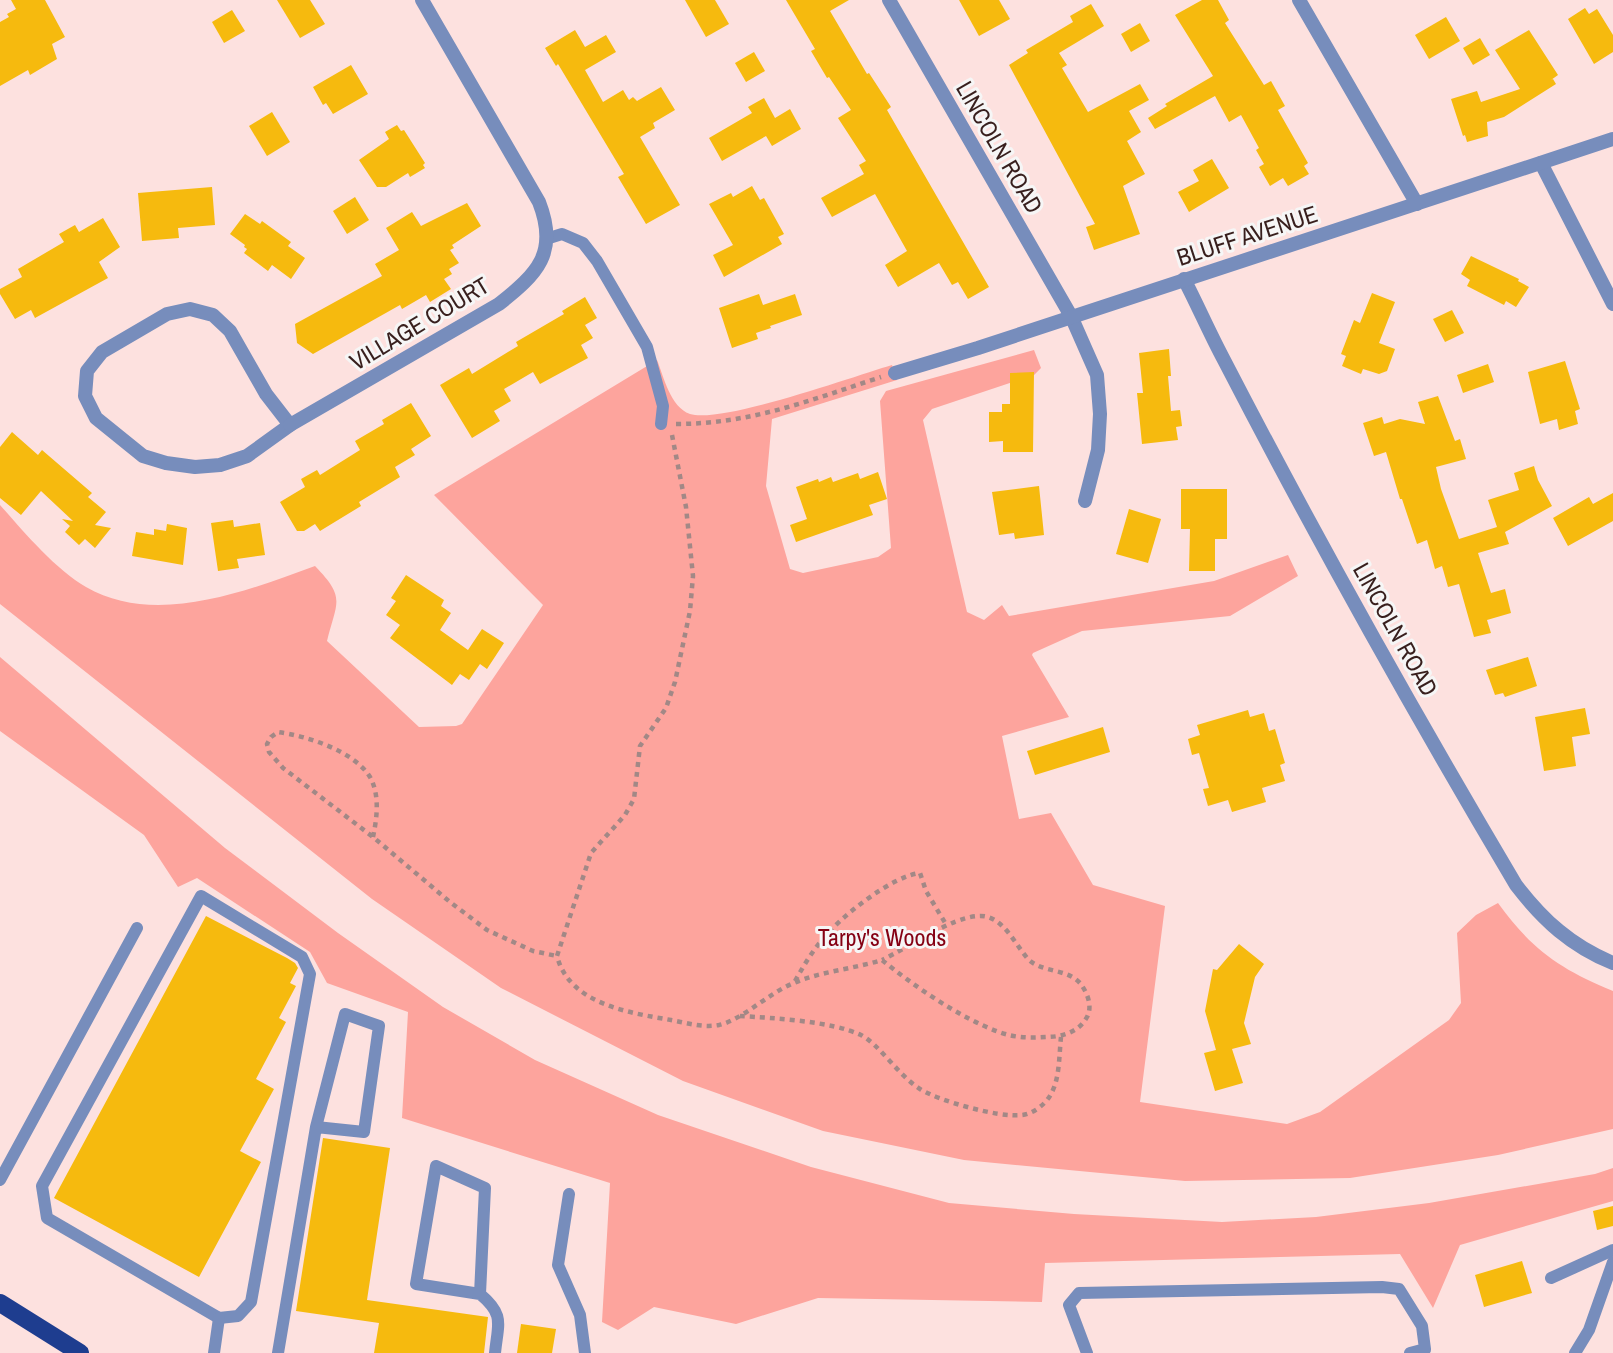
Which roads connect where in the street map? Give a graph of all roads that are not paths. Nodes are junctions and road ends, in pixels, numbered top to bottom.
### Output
1 (422, 0) edge
2 (889, 0) edge
3 (1299, 0) edge
4 (1613, 139) edge
5 (1541, 163) junction
6 (1417, 204) junction
7 (546, 239) junction
8 (1184, 279) junction
9 (1613, 304) edge
10 (1071, 316) junction
11 (895, 373) road end
12 (662, 424) dead end
13 (290, 425) junction
14 (1084, 501) dead end
15 (137, 928) dead end
16 (1613, 963) edge
17 (316, 1126) junction
18 (0, 1180) edge
19 (569, 1194) dead end
20 (1613, 1250) edge
21 (1613, 1262) edge
22 (1551, 1279) dead end
23 (480, 1294) junction
24 (0, 1303) edge
25 (219, 1318) junction
26 (80, 1353) edge
27 (214, 1353) edge
28 (278, 1353) edge
29 (495, 1353) edge
30 (585, 1353) edge
31 (1087, 1353) edge
32 (1410, 1353) edge
33 (1575, 1353) edge

1 - 7 street
2 - 10 street, LINCOLN ROAD
3 - 6 street
4 - 5 street, BLUFF AVENUE
5 - 6 street, BLUFF AVENUE
5 - 9 street
6 - 8 street, BLUFF AVENUE
7 - 12 lane
7 - 13 street, VILLAGE COURT
8 - 10 street, BLUFF AVENUE
8 - 16 street, LINCOLN ROAD
10 - 11 street, BLUFF AVENUE
10 - 14 street, LINCOLN ROAD
13 - 13 street, VILLAGE COURT
15 - 18 lane
17 - 17 lane
17 - 28 lane
19 - 30 lane
20 - 22 lane
21 - 33 lane
23 - 23 lane
23 - 29 lane
24 - 26 main road
25 - 25 lane
25 - 27 lane
31 - 32 lane

